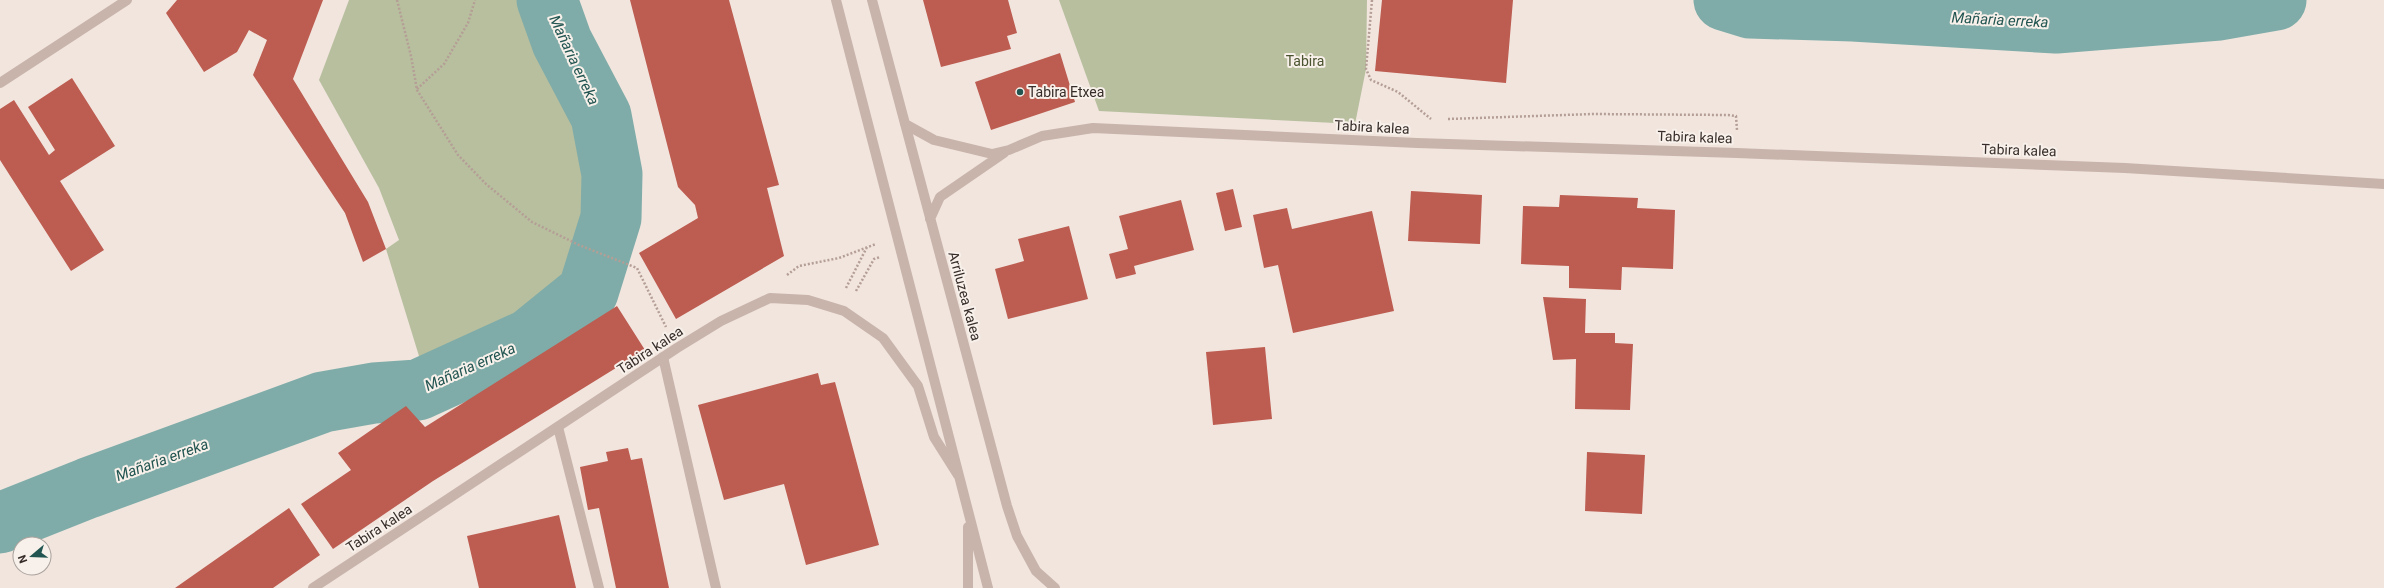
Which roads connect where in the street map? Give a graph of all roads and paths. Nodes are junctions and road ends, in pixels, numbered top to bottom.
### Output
1 (127, 0) edge
2 (397, 0) edge
3 (475, 0) edge
4 (836, 0) edge
5 (872, 0) edge
6 (1372, 0) edge
7 (0, 83) edge
8 (417, 90) junction
9 (1437, 119) dead end
10 (1445, 119) dead end
11 (905, 124) junction
12 (1009, 150) junction
13 (1737, 153) junction
14 (2384, 184) edge
15 (930, 219) junction
16 (897, 236) junction
17 (867, 247) junction
18 (781, 279) dead end
19 (836, 308) junction
20 (677, 348) junction
21 (663, 357) junction
22 (558, 427) junction
23 (958, 475) junction
24 (968, 511) junction
25 (313, 588) edge
26 (599, 588) edge
27 (716, 588) edge
28 (968, 588) edge
29 (988, 588) edge
30 (1055, 588) edge

1 - 7 street
2 - 8 path
3 - 8 path
4 - 16 street
5 - 11 street, Arriluzea kalea
6 - 9 path
8 - 20 path
10 - 13 path
11 - 12 street
11 - 15 street, Arriluzea kalea
12 - 13 street, Tabira kalea
12 - 15 street
13 - 14 street, Tabira kalea
15 - 30 street, Arriluzea kalea
16 - 17 path
16 - 23 street
17 - 18 path
17 - 19 path
19 - 20 street, Tabira kalea
19 - 23 street, Tabira kalea
20 - 21 street, Tabira kalea
21 - 22 street, Tabira kalea
21 - 27 street
22 - 25 street, Tabira kalea
22 - 26 street
23 - 24 street
24 - 28 street
24 - 29 street

